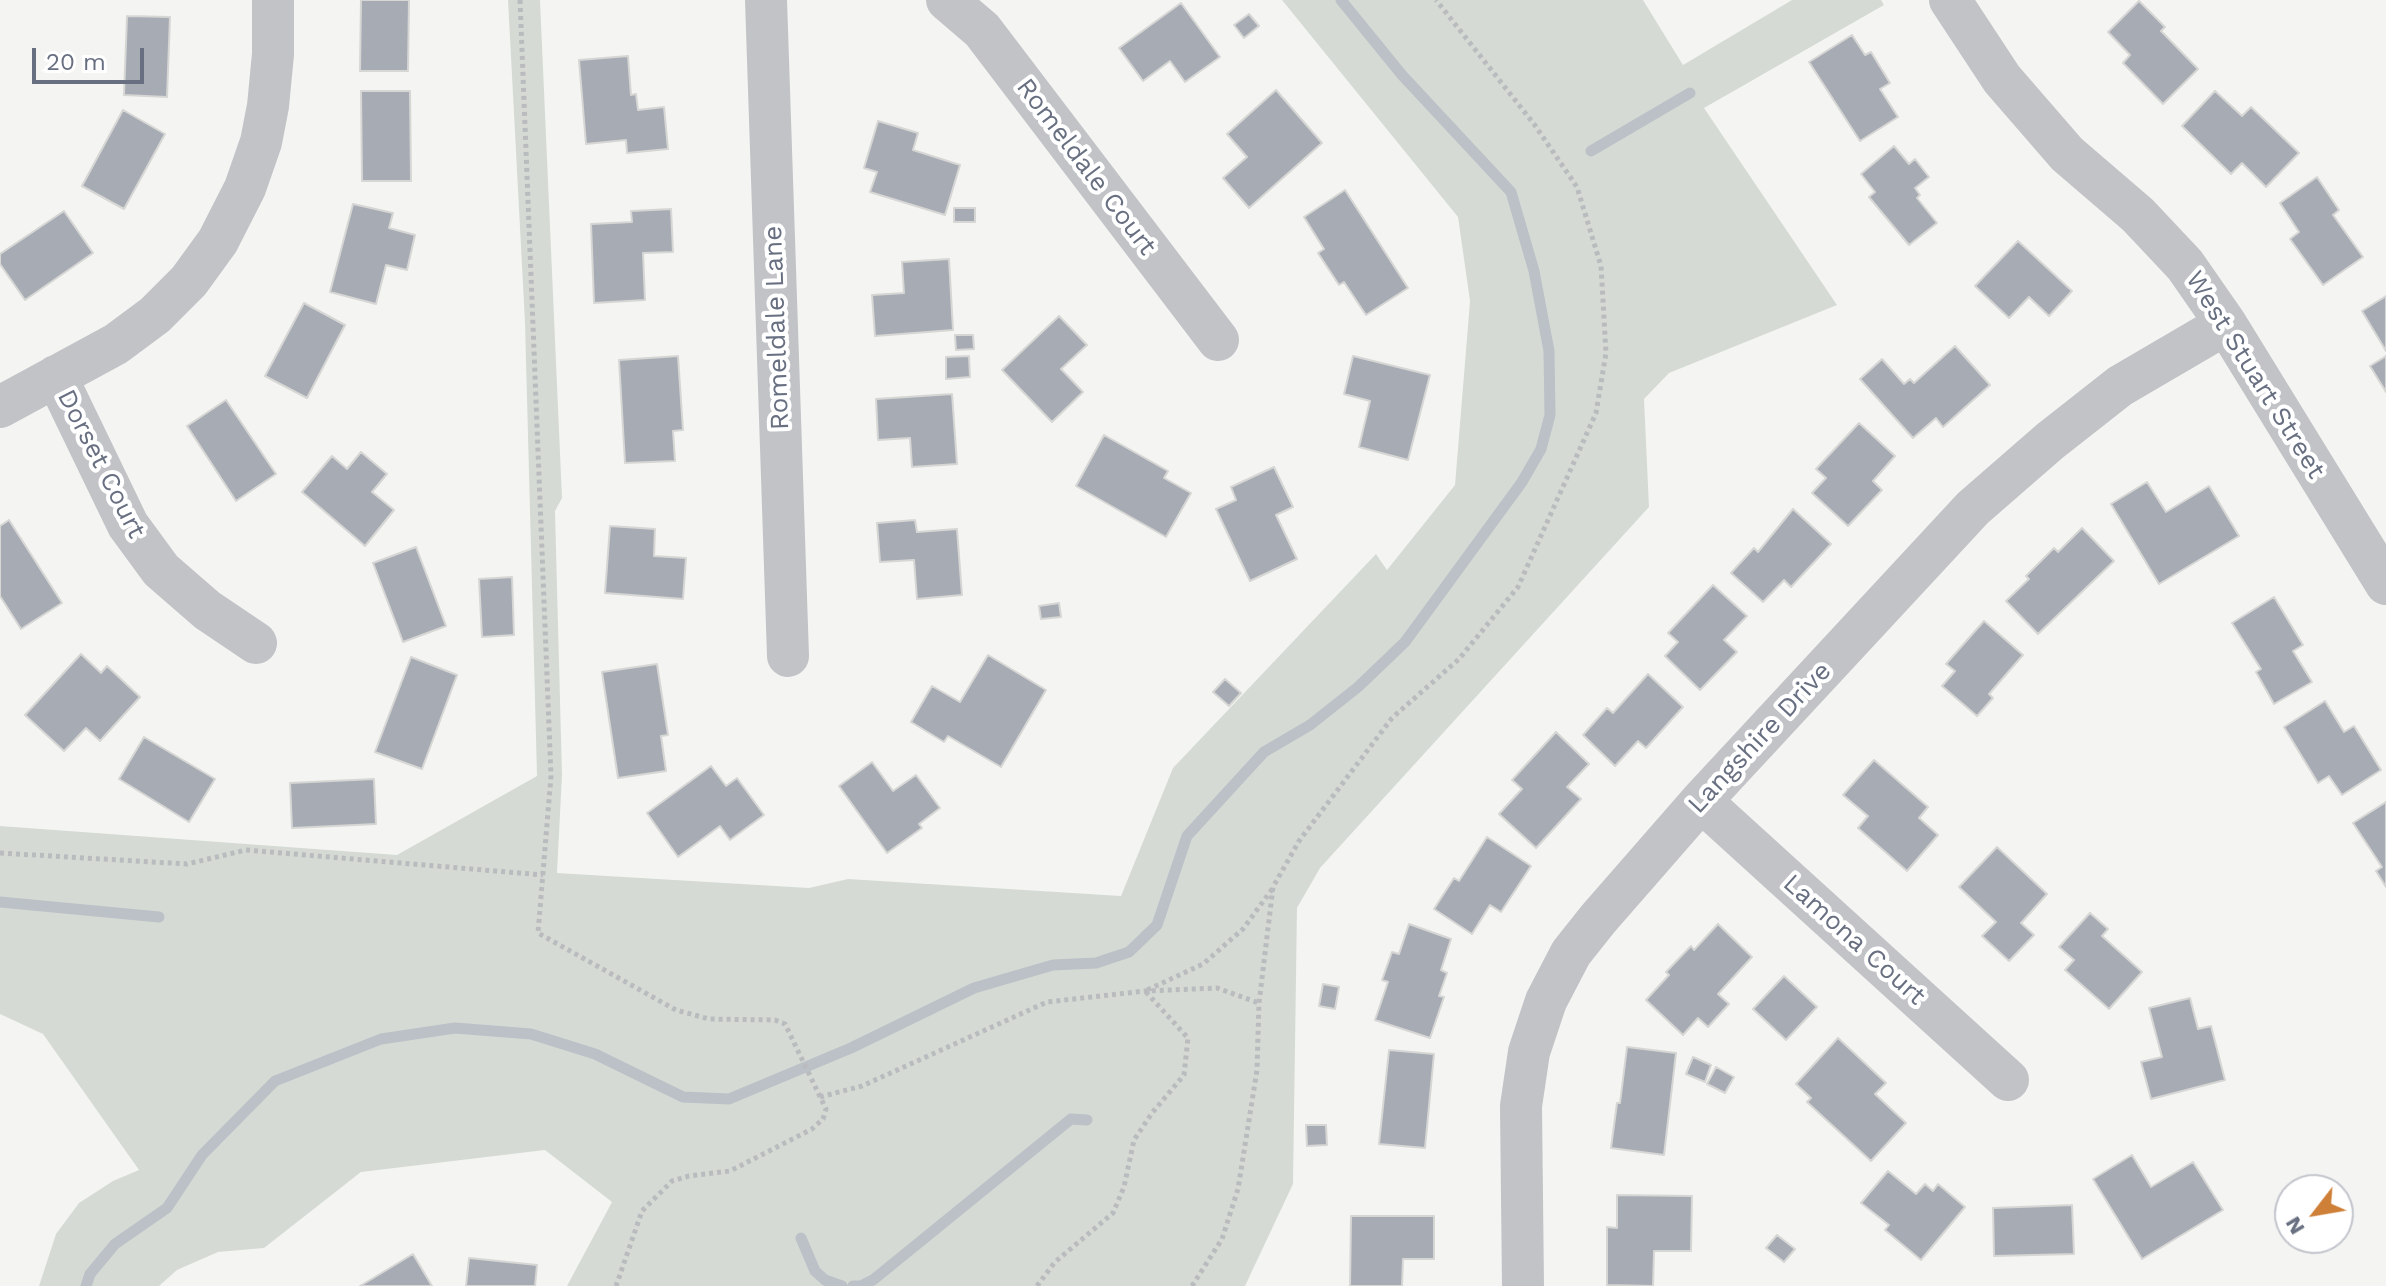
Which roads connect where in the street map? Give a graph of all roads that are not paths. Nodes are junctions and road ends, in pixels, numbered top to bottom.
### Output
1 (273, 0) edge
2 (766, 0) edge
3 (947, 0) edge
4 (1950, 0) edge
5 (2226, 324) junction
6 (1218, 340) dead end
7 (56, 376) junction
8 (0, 407) edge
9 (2386, 584) edge
10 (256, 643) dead end
11 (788, 656) dead end
12 (1701, 801) junction
13 (2008, 1080) dead end
14 (1523, 1286) edge

1 - 7 street
2 - 11 street, Romeldale Lane
3 - 6 street, Romeldale Court
4 - 5 street, West Stuart Street
5 - 9 street, West Stuart Street
5 - 12 street, Langshire Drive
7 - 8 street
7 - 10 street, Dorset Court
12 - 13 street, Lamona Court
12 - 14 street, Langshire Drive

